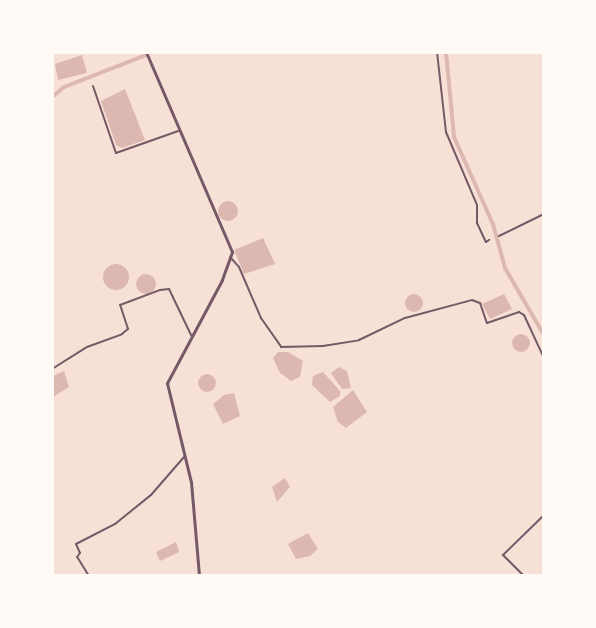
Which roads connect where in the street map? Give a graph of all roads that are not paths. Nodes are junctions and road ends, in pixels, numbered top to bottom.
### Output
1 (146, 52) edge
2 (437, 52) edge
3 (93, 86) dead end
4 (178, 131) junction
5 (543, 214) edge
6 (499, 236) dead end
7 (489, 240) dead end
8 (230, 257) junction
9 (191, 335) junction
10 (543, 358) edge
11 (52, 369) edge
12 (184, 457) junction
13 (543, 515) edge
14 (89, 576) edge
15 (199, 576) edge
16 (524, 576) edge

1 - 4 street
2 - 7 street
3 - 4 street
4 - 8 street
5 - 6 street
8 - 9 street
8 - 10 street
9 - 11 street
9 - 12 street
12 - 14 street
12 - 15 street
13 - 16 street

